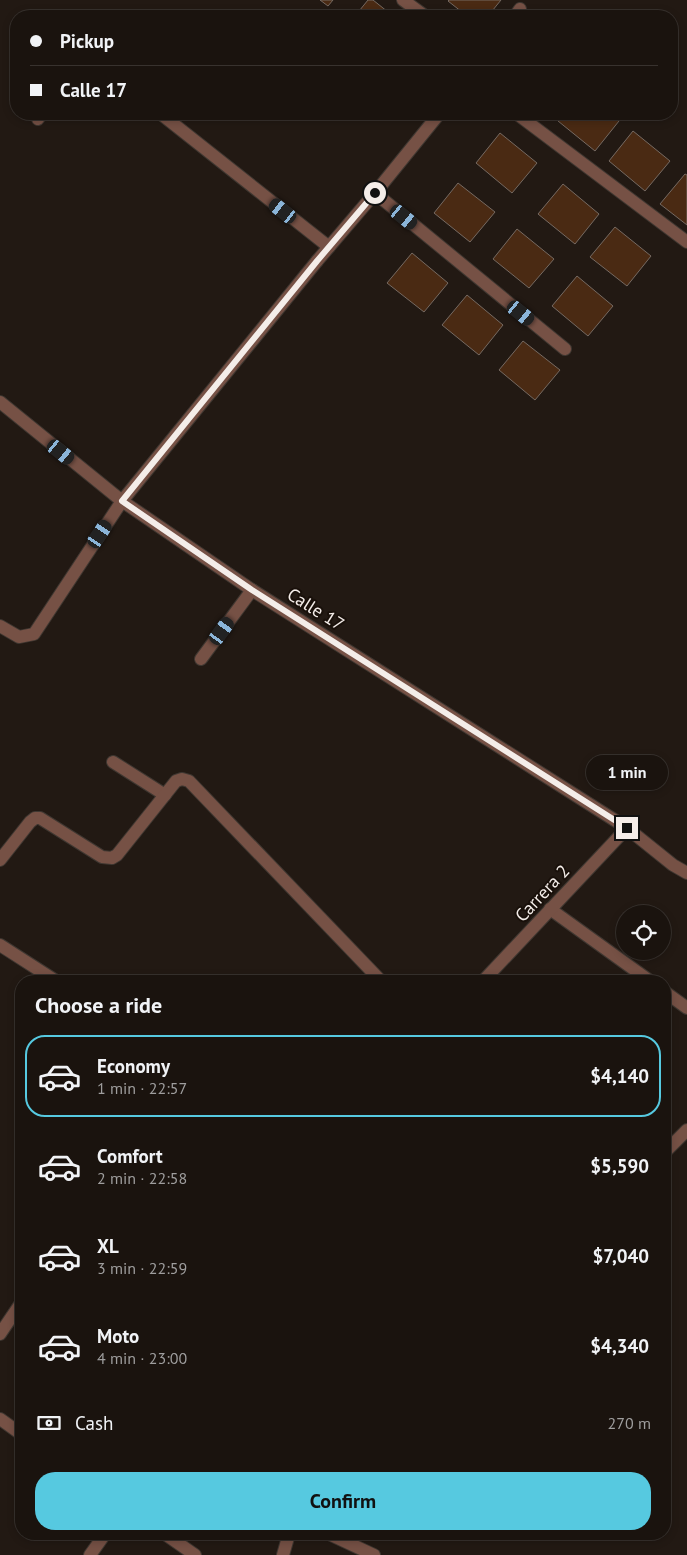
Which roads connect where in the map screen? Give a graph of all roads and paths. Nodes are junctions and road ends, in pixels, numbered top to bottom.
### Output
1 (403, 0) edge
2 (417, 10) edge
3 (169, 120) edge
4 (434, 120) edge
5 (526, 120) edge
6 (375, 193) junction
7 (687, 242) edge
8 (329, 248) junction
9 (565, 349) dead end
10 (0, 402) edge
11 (122, 501) junction
12 (252, 590) junction
13 (0, 626) edge
14 (201, 659) dead end
15 (113, 762) dead end
16 (165, 795) junction
17 (627, 828) junction
18 (0, 860) edge
19 (687, 873) edge
20 (550, 909) junction
21 (0, 945) edge
22 (47, 975) edge
23 (375, 975) edge
24 (489, 975) edge
25 (642, 975) edge
26 (671, 996) edge
27 (687, 1008) edge
28 (687, 1130) edge
29 (671, 1146) edge
30 (15, 1313) edge
31 (0, 1334) edge
32 (0, 1420) edge
33 (15, 1430) edge
34 (101, 1540) edge
35 (173, 1540) edge
36 (287, 1540) edge
37 (342, 1540) edge
38 (90, 1555) edge
39 (194, 1555) edge
40 (283, 1555) edge
41 (374, 1555) edge

1 - 2 street
3 - 8 street
4 - 6 street
5 - 7 street
6 - 8 street
6 - 9 street
8 - 11 street
10 - 11 street, Calle 17
11 - 12 street, Calle 17
11 - 13 street
12 - 14 street
12 - 17 street, Calle 17
15 - 16 street
16 - 18 street
16 - 23 street
17 - 19 street, Calle 17
17 - 20 street, Carrera 2
20 - 24 street, Carrera 2
20 - 25 street
21 - 22 street
26 - 27 street
28 - 29 street
30 - 31 street
32 - 33 street
34 - 38 street
35 - 39 street
36 - 40 street
37 - 41 street

